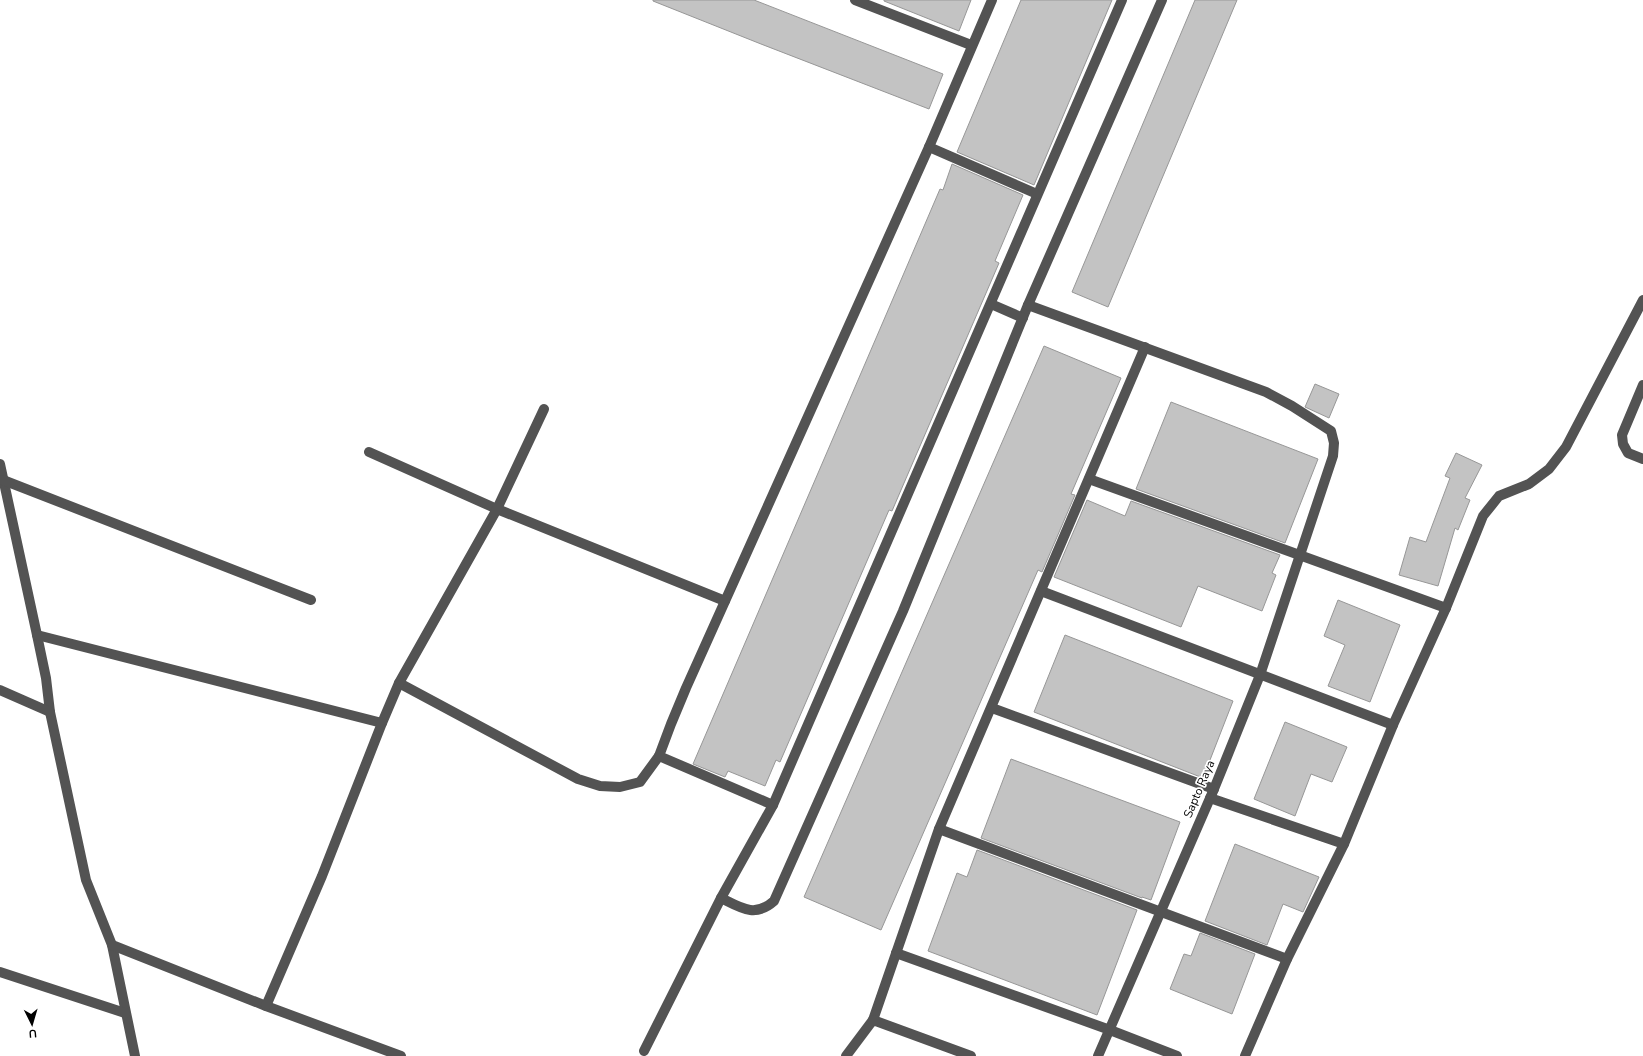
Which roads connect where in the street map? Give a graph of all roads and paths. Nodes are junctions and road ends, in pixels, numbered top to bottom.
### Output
1 (855, 0) edge
2 (992, 0) edge
3 (1122, 0) edge
4 (1162, 0) edge
5 (971, 45) junction
6 (929, 147) junction
7 (1037, 194) junction
8 (1643, 300) edge
9 (991, 304) junction
10 (1028, 305) junction
11 (1640, 316) edge
12 (1023, 318) junction
13 (1145, 347) junction
14 (1643, 385) edge
15 (544, 409) dead end
16 (369, 452) dead end
17 (1643, 459) edge
18 (0, 464) edge
19 (1089, 479) junction
20 (3, 480) junction
21 (497, 509) junction
22 (1301, 554) junction
23 (1041, 591) junction
24 (311, 600) dead end
25 (725, 601) junction
26 (1446, 608) junction
27 (37, 635) junction
28 (1260, 675) junction
29 (399, 683) junction
30 (0, 690) edge
31 (992, 708) junction
32 (50, 712) junction
33 (382, 723) junction
34 (1393, 725) junction
35 (659, 756) junction
36 (1212, 794) junction
37 (773, 806) junction
38 (939, 829) junction
39 (1344, 844) junction
40 (721, 898) junction
41 (1161, 911) junction
42 (112, 946) junction
43 (896, 953) junction
44 (1287, 959) junction
45 (0, 972) edge
46 (266, 1006) junction
47 (125, 1013) junction
48 (873, 1020) junction
49 (1110, 1030) junction
50 (644, 1051) dead end
51 (135, 1056) edge
52 (401, 1056) edge
53 (846, 1056) edge
54 (971, 1056) edge
55 (1098, 1056) edge
56 (1177, 1056) edge
57 (1245, 1056) edge

1 - 5 street
2 - 5 street
3 - 7 street
4 - 10 street
5 - 6 street
6 - 7 street
6 - 25 street
7 - 9 street
8 - 11 street
9 - 12 street
9 - 37 street
10 - 12 street
10 - 13 street
11 - 26 street
12 - 40 street
13 - 19 street
13 - 22 street, Sapto Raya
14 - 17 street
15 - 21 street
16 - 21 street
18 - 20 street
19 - 22 street
19 - 23 street
20 - 24 street
20 - 27 street
21 - 25 street
21 - 29 street
22 - 26 street
22 - 28 street, Sapto Raya
23 - 28 street
23 - 31 street
25 - 35 street
26 - 34 street
27 - 32 street
27 - 33 street
28 - 34 street
28 - 36 street, Sapto Raya
29 - 33 street
29 - 35 street
30 - 32 street
31 - 36 street
31 - 38 street
32 - 42 street
33 - 46 street
34 - 39 street
35 - 37 street
36 - 39 street
36 - 41 street, Sapto Raya
37 - 40 street
38 - 41 street
38 - 43 street
39 - 44 street
40 - 50 street
41 - 44 street
41 - 49 street, Sapto Raya
42 - 46 street
42 - 47 street
43 - 48 street
43 - 49 street
44 - 57 street
45 - 47 street
46 - 52 street
47 - 51 street
48 - 53 street
48 - 54 street
49 - 55 street, Sapto Raya
49 - 56 street

